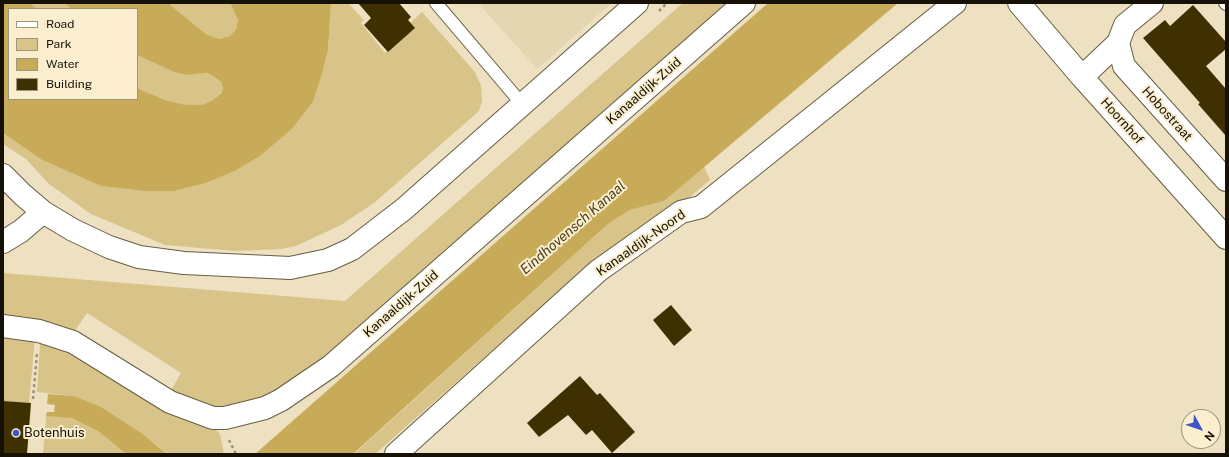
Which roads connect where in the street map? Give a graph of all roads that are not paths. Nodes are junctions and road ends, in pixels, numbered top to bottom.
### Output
1 (436, 3) edge
2 (637, 3) edge
3 (744, 3) edge
4 (954, 3) edge
5 (1019, 3) edge
6 (1152, 3) edge
7 (1118, 44) junction
8 (1082, 77) junction
9 (522, 104) junction
10 (3, 175) edge
11 (1226, 180) edge
12 (43, 212) junction
13 (1226, 238) edge
14 (3, 242) edge
15 (3, 326) edge
16 (396, 454) edge

1 - 9 lane
2 - 9 street
3 - 15 street, Kanaaldijk-Zuid
4 - 16 street, Kanaaldijk-Noord
5 - 8 street, Hoornhof
6 - 7 street
7 - 8 street
7 - 11 street, Hobostraat
8 - 13 street, Hoornhof
9 - 12 street
10 - 12 street
12 - 14 street

